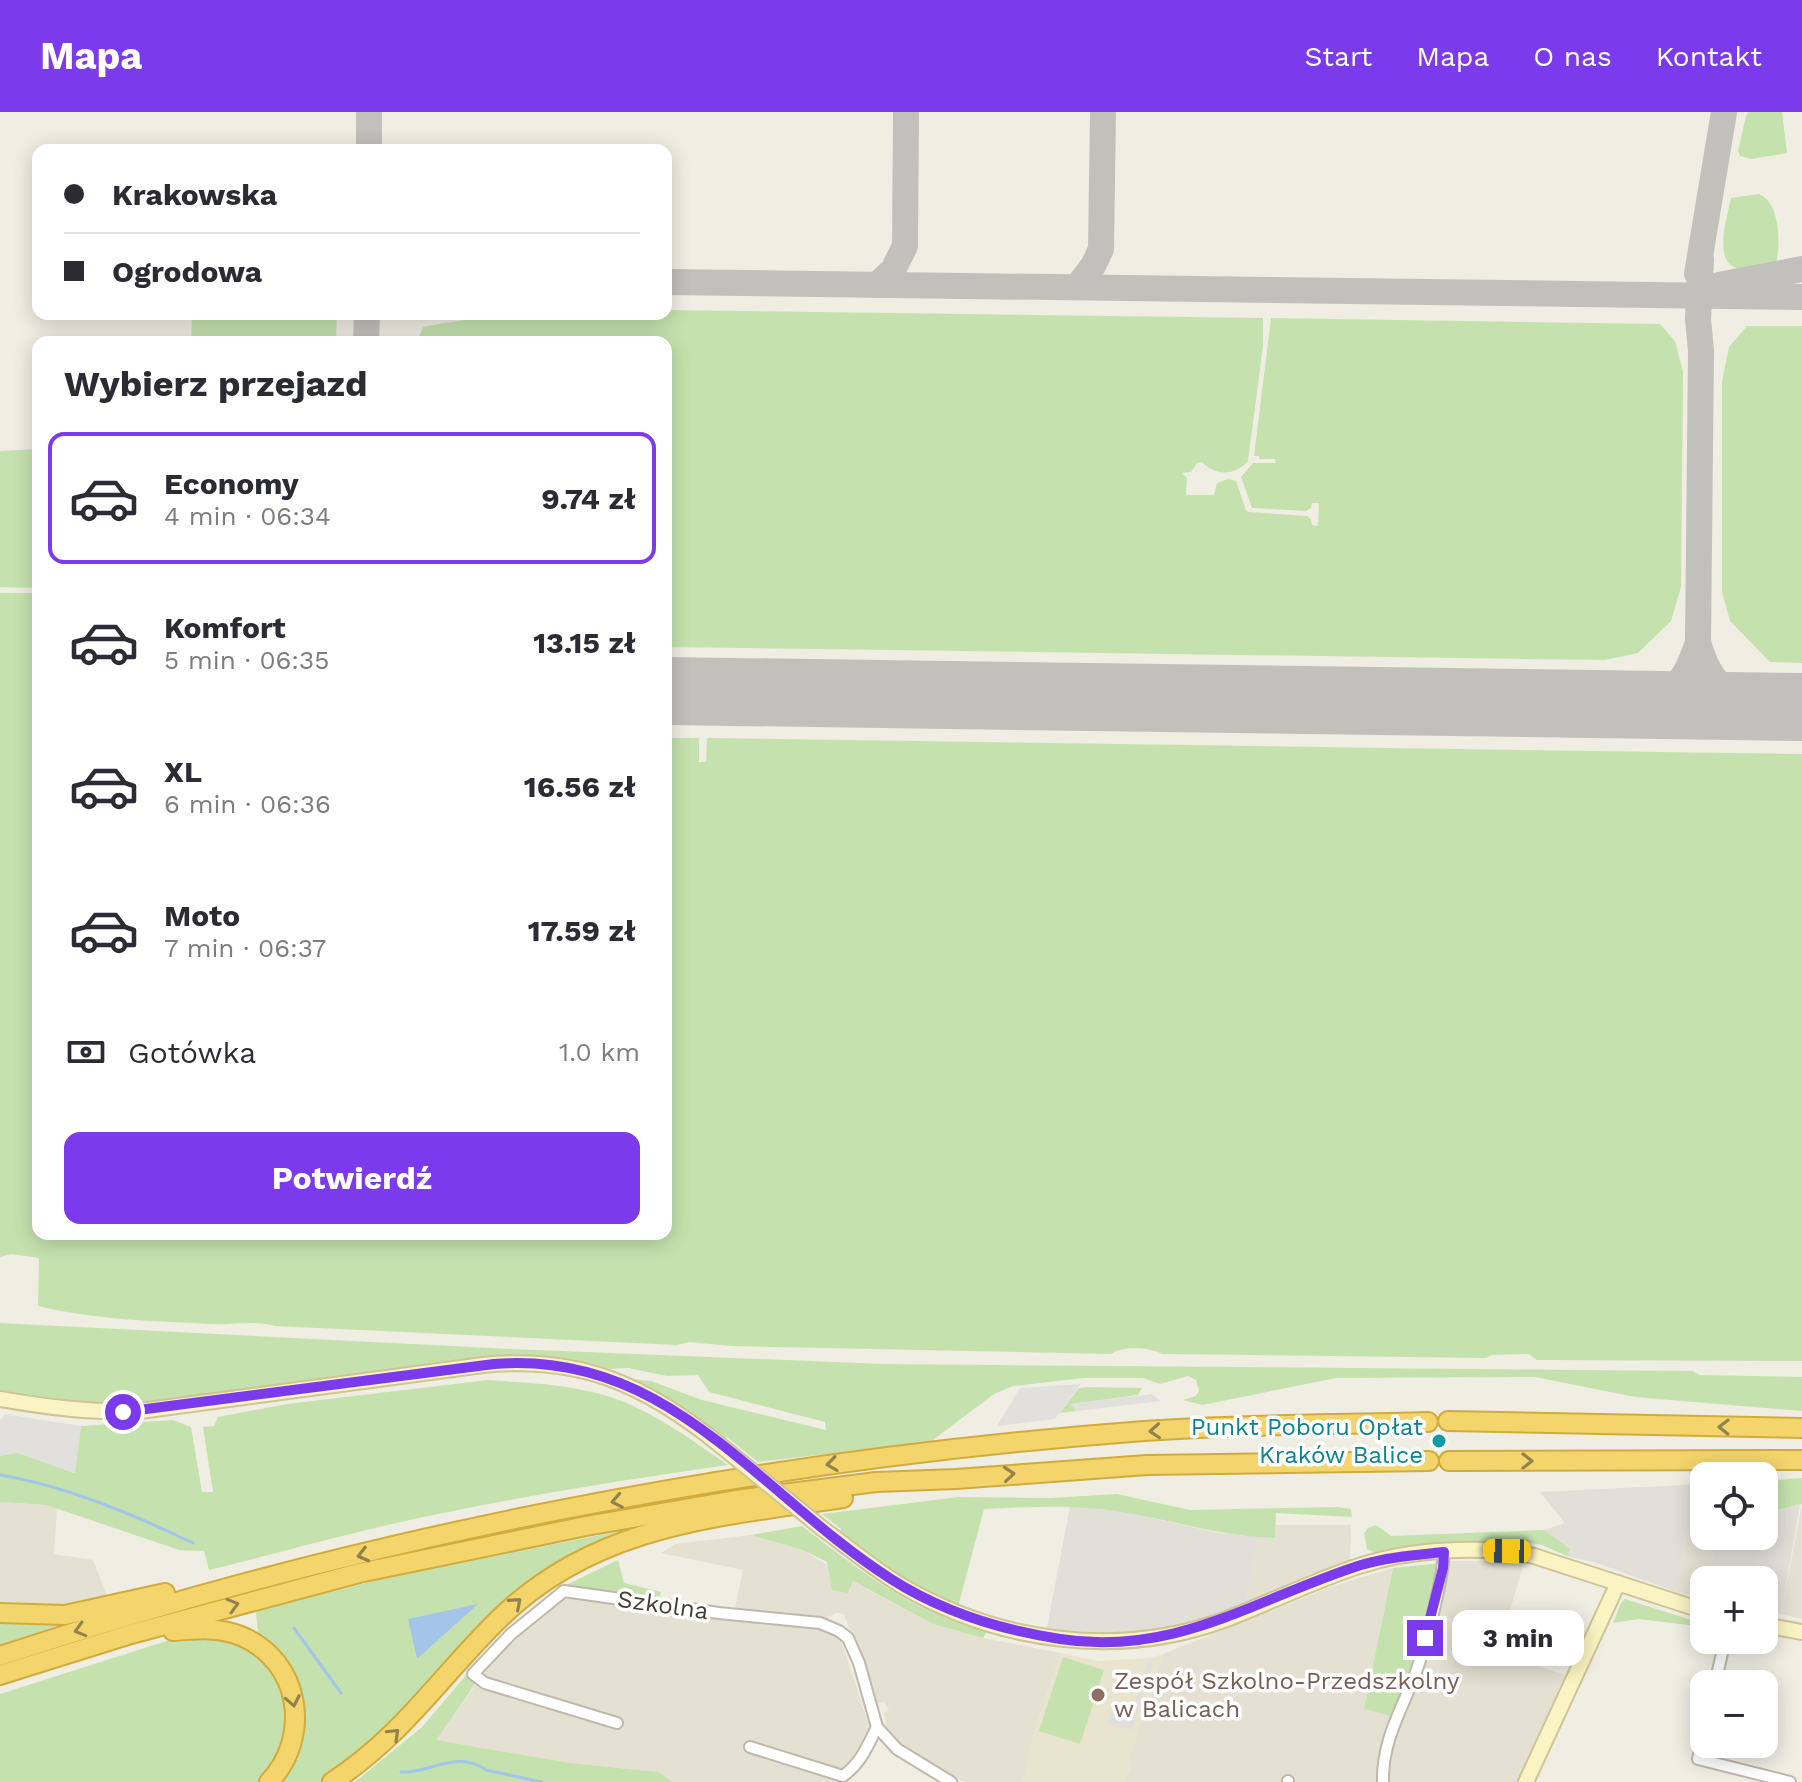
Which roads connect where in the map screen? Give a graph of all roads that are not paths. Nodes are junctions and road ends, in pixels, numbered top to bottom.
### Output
1 (0, 1399) edge
2 (1448, 1421) dead end
3 (1428, 1422) dead end
4 (1802, 1428) edge
5 (1802, 1460) edge
6 (1429, 1461) dead end
7 (1449, 1461) dead end
8 (956, 1479) junction
9 (1444, 1552) junction
10 (1618, 1583) junction
11 (236, 1586) junction
12 (1690, 1606) edge
13 (0, 1613) edge
14 (1778, 1628) edge
15 (1802, 1632) edge
16 (131, 1634) junction
17 (0, 1656) edge
18 (0, 1675) edge
19 (617, 1723) dead end
20 (877, 1727) junction
21 (750, 1747) dead end
22 (1698, 1758) edge
23 (269, 1782) edge
24 (332, 1782) edge
25 (951, 1782) edge
26 (1383, 1782) edge
27 (1526, 1782) edge
28 (1790, 1782) edge

1 - 9 street, bridge
4 -> 2 highway
3 -> 11 highway
7 -> 5 highway
8 -> 6 highway
16 -> 8 highway
24 -> 8 highway
9 - 10 street
9 - 26 street
10 - 12 street
10 - 27 street
11 - 13 highway
11 -> 17 highway
14 - 15 street
16 - 18 highway
16 -> 23 highway
19 - 20 street, Szkolna
20 - 21 street
20 - 25 street
22 - 28 street

